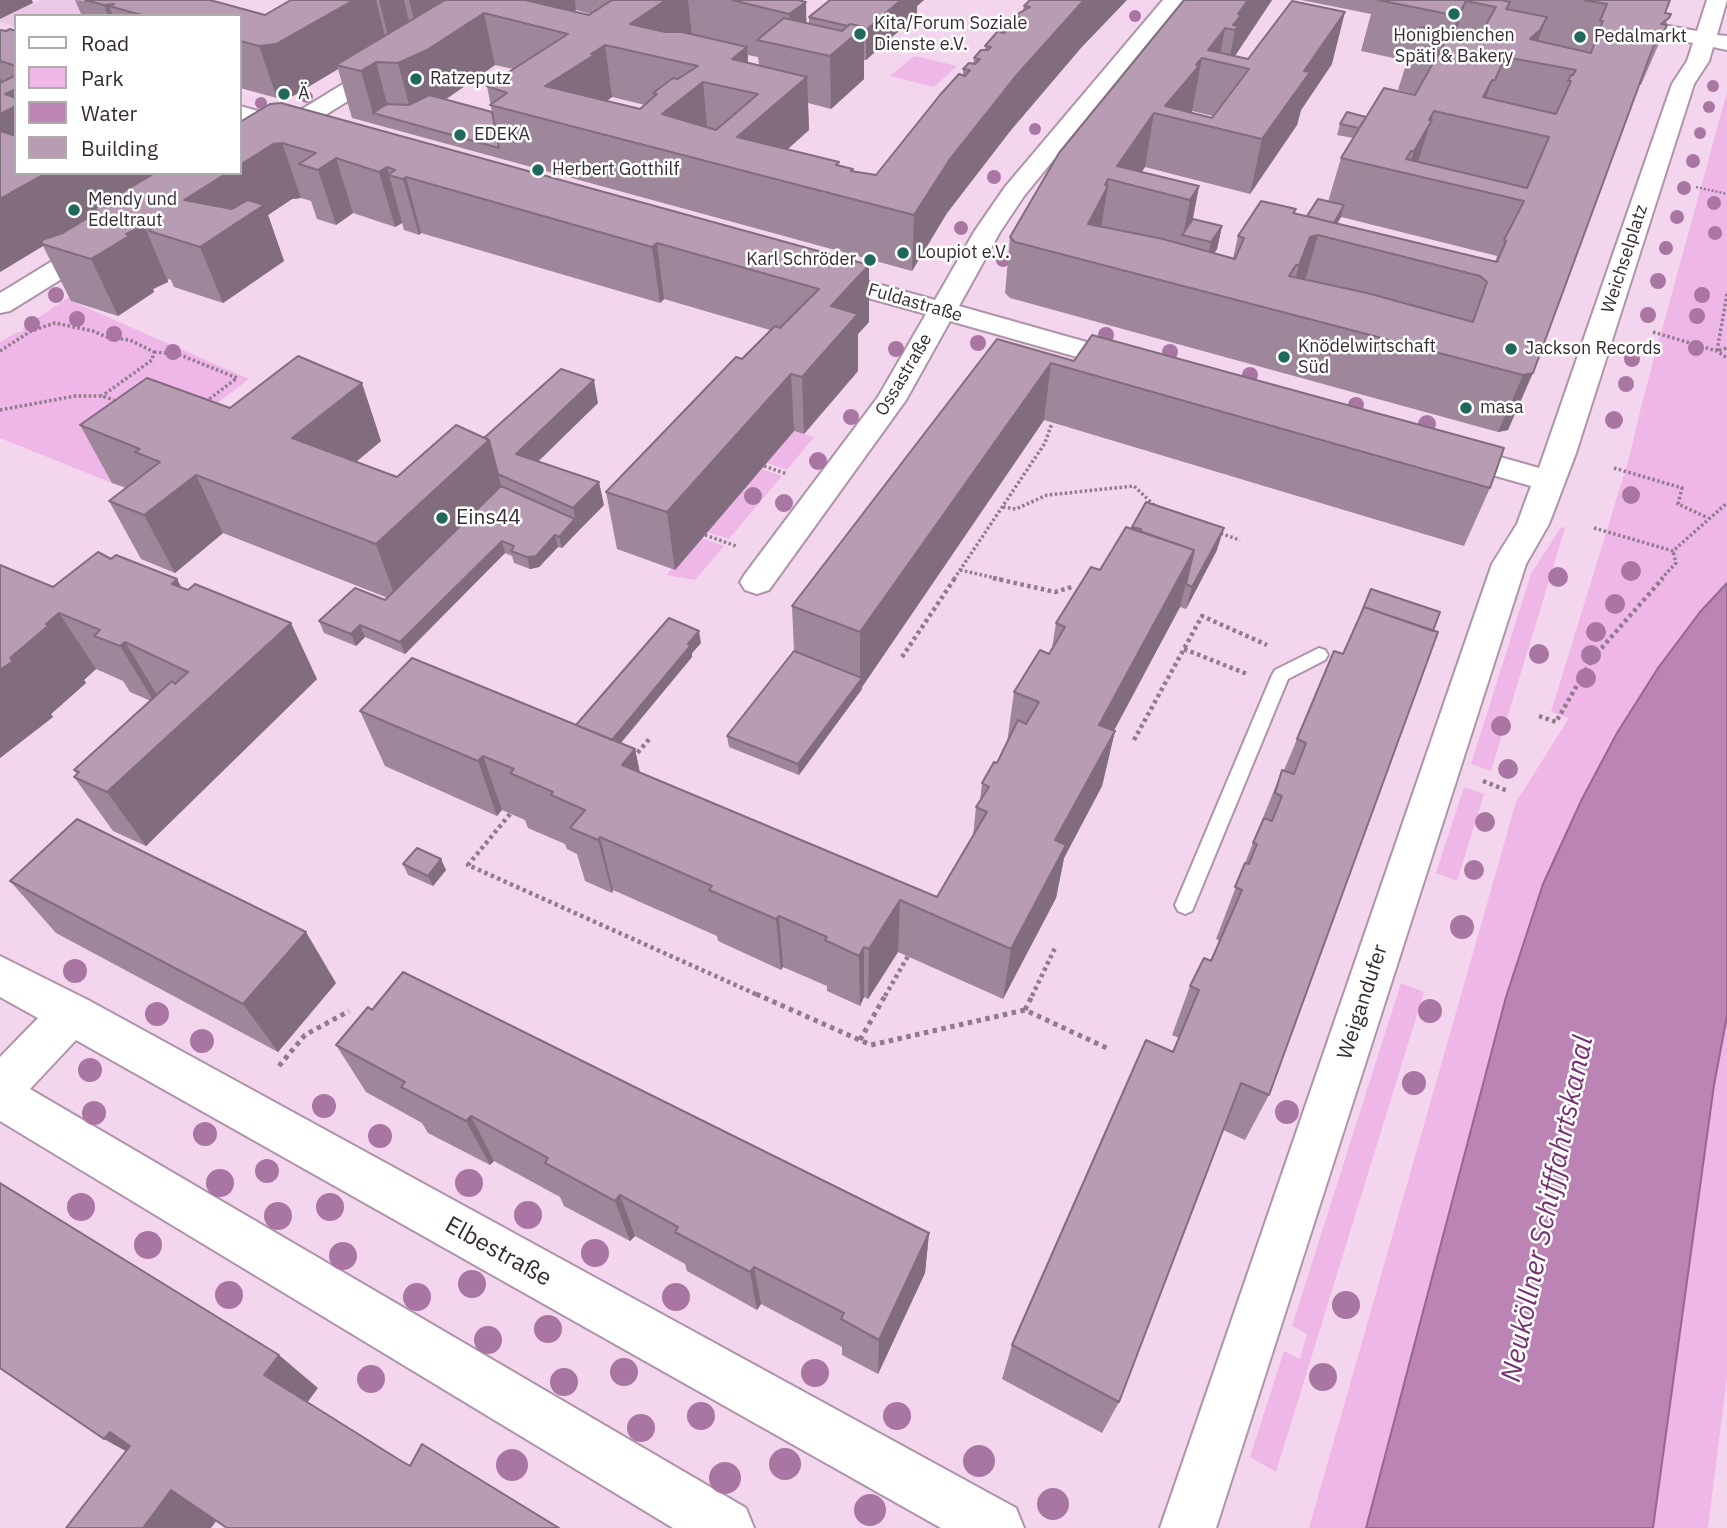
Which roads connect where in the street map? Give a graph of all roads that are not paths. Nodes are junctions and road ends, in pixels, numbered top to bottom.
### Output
1 (1174, 0) edge
2 (1717, 0) edge
3 (1585, 17) dead end
4 (1716, 41) edge
5 (404, 56) edge
6 (242, 114) edge
7 (288, 127) junction
8 (322, 136) edge
9 (242, 156) edge
10 (116, 234) edge
11 (790, 268) edge
12 (0, 306) edge
13 (943, 310) junction
14 (1165, 373) edge
15 (1420, 444) edge
16 (1549, 481) junction
17 (757, 582) dead end
18 (1312, 658) road end
19 (1185, 905) dead end
20 (0, 975) edge
21 (72, 1014) junction
22 (0, 1088) edge
23 (0, 1096) edge
24 (726, 1528) edge
25 (996, 1528) edge
26 (1188, 1528) edge

1 - 13 street, Ossastraße
2 - 4 street, Weichselplatz
3 - 4 street
4 - 16 street, Weichselplatz
5 - 7 street
6 - 7 street
7 - 8 street
7 - 9 street
10 - 12 street
11 - 13 street, Fuldastraße
13 - 14 street, Fuldastraße
13 - 17 street, Ossastraße
15 - 16 street
16 - 26 street, Weigandufer
18 - 19 lane
20 - 21 street, Elbestraße
21 - 22 street
21 - 25 street, Elbestraße
23 - 24 street

